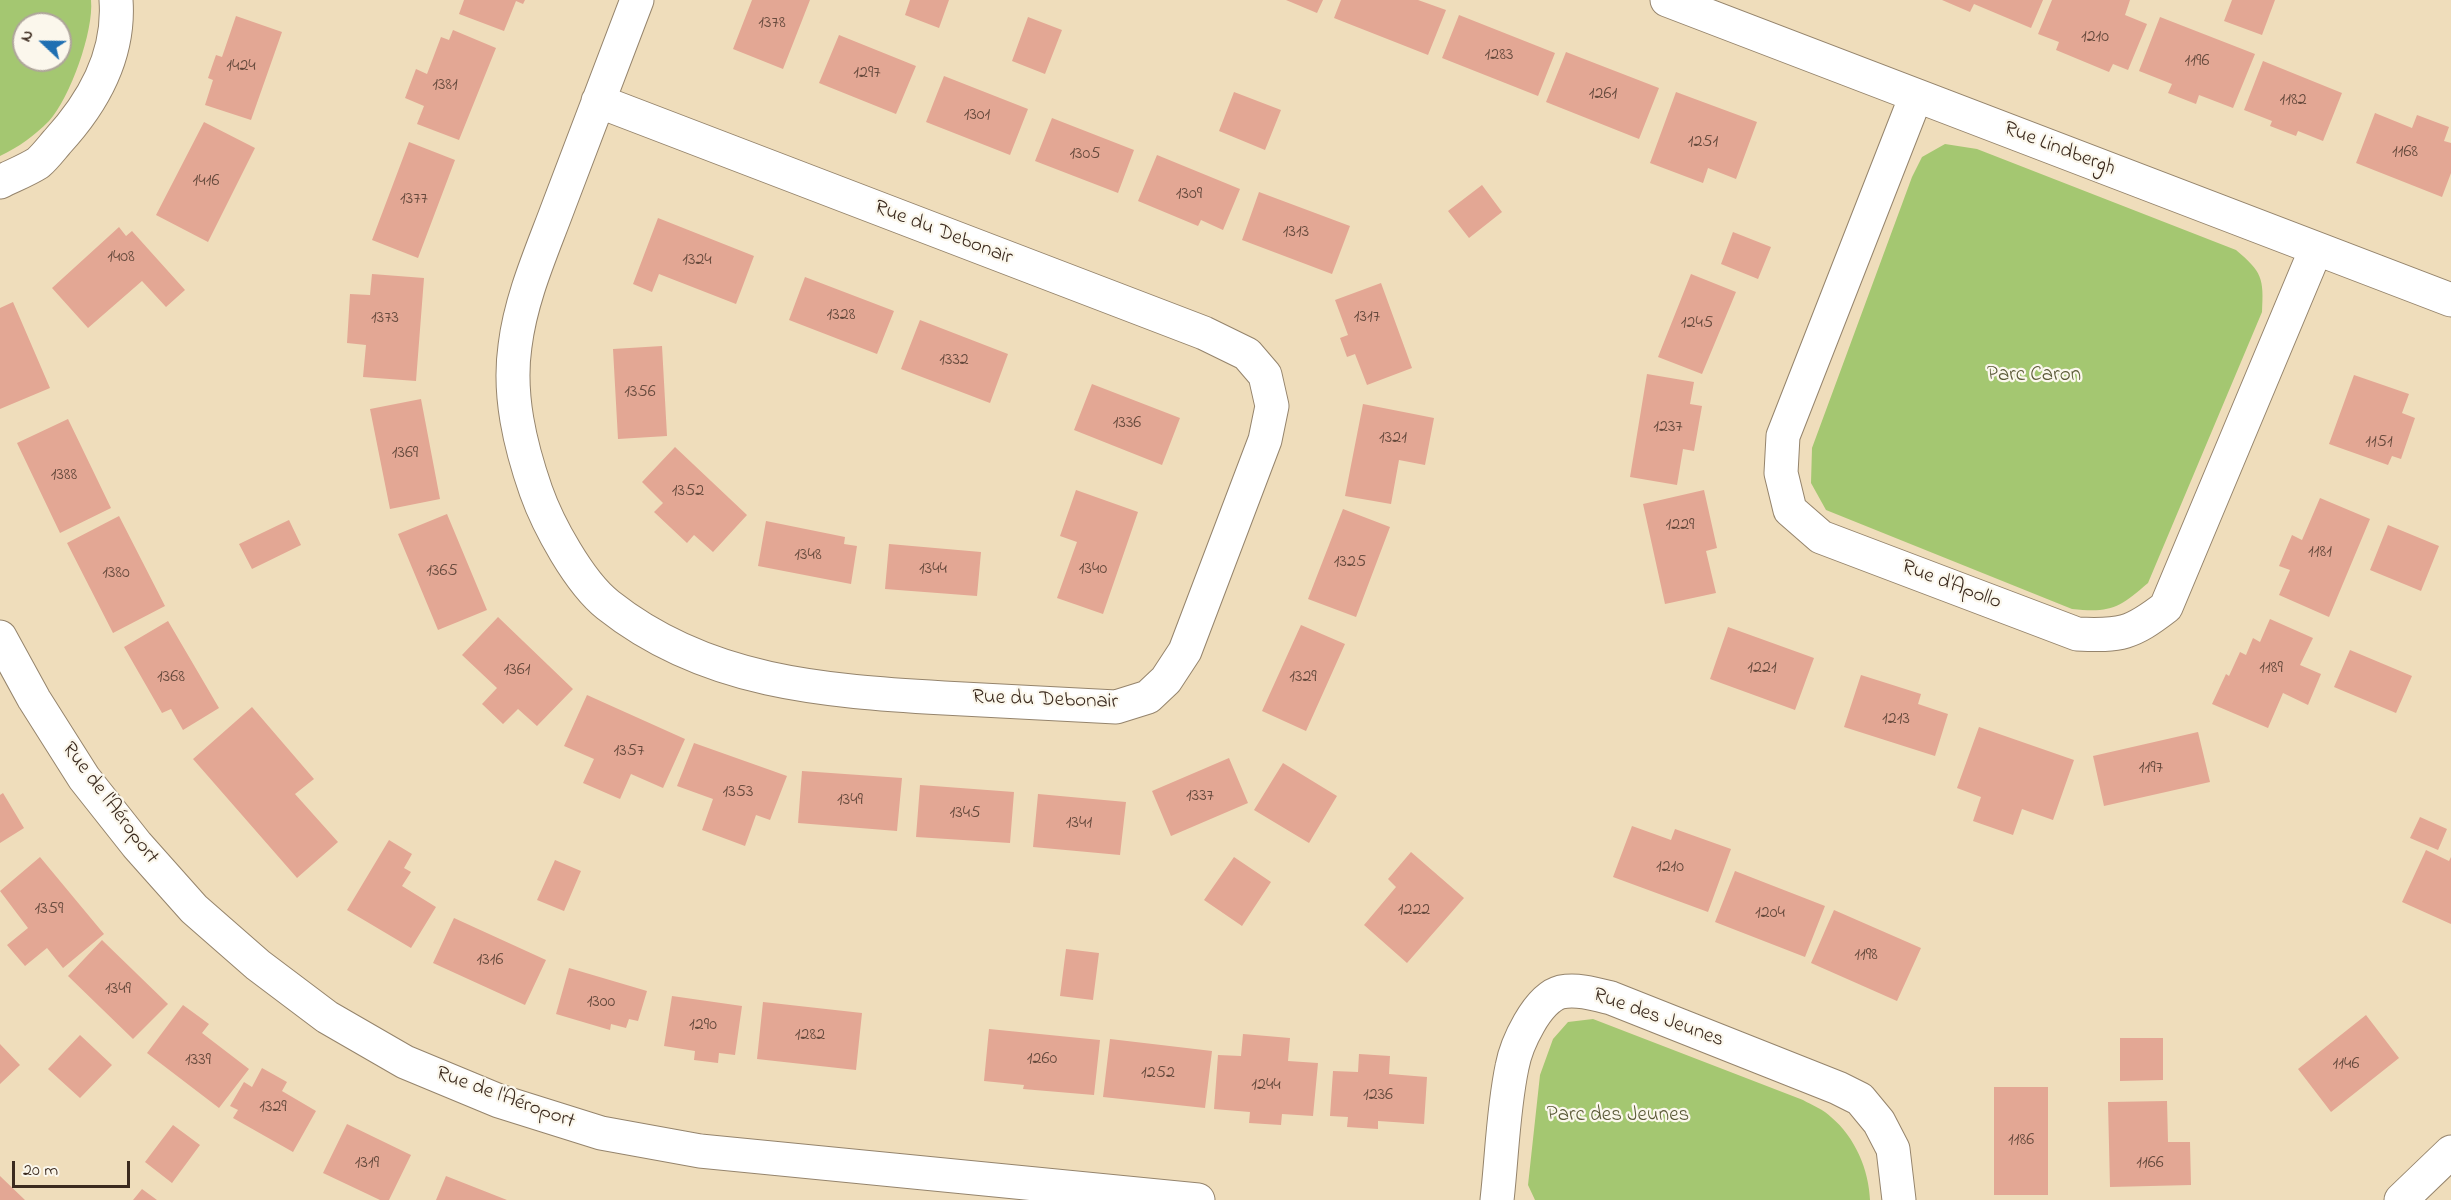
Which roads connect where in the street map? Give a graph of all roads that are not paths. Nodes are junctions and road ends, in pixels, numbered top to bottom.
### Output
1 (116, 0) edge
2 (637, 0) edge
3 (1667, 0) edge
4 (1916, 96) junction
5 (598, 101) junction
6 (0, 182) edge
7 (2316, 249) junction
8 (2451, 300) edge
9 (0, 637) edge
10 (2451, 1152) edge
11 (1198, 1200) edge
12 (1497, 1200) edge
13 (1899, 1200) edge
14 (2401, 1200) edge

1 - 6 street
2 - 5 street, Rue du Debonair
3 - 4 street, Rue Lindbergh
4 - 7 street, Rue Lindbergh
4 - 7 street, Rue d'Apollo
5 - 5 street, Rue du Debonair
7 - 8 street, Rue Lindbergh
9 - 11 street, Rue de l'Aéroport
10 - 14 street
12 - 13 street, Rue des Jeunes

